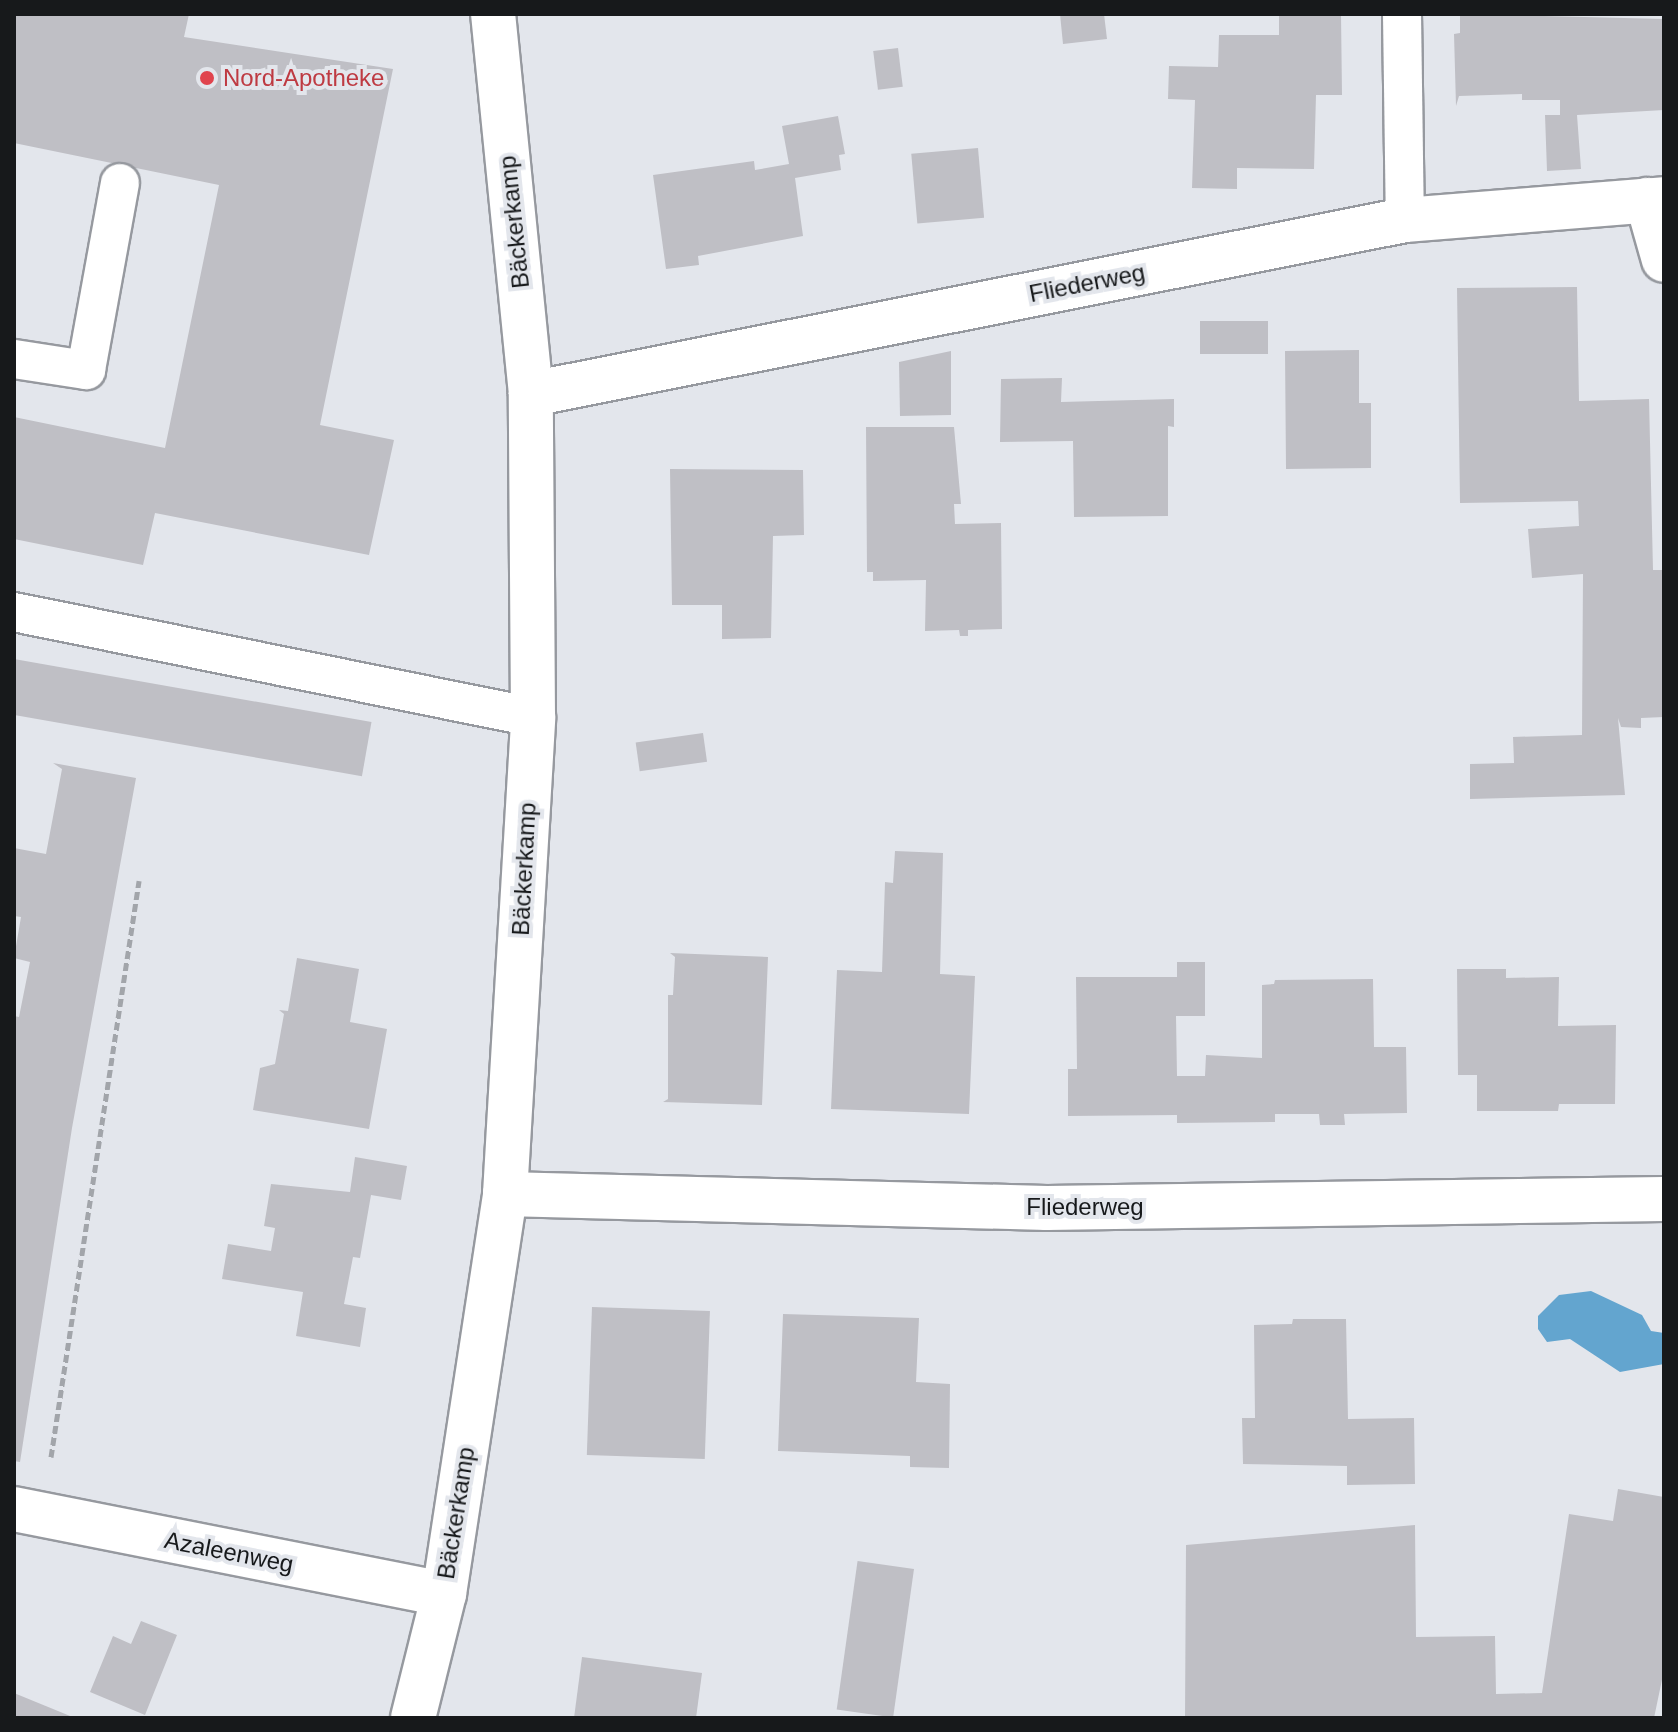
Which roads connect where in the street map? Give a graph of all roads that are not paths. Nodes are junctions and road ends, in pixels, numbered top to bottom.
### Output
1 (493, 14) edge
2 (1402, 14) edge
3 (120, 183) dead end
4 (1655, 199) edge
5 (1405, 220) junction
6 (1664, 260) edge
7 (14, 359) edge
8 (531, 394) junction
9 (14, 612) edge
10 (533, 717) junction
11 (505, 1194) junction
12 (1664, 1199) edge
13 (28, 1512) edge
14 (444, 1594) junction
15 (413, 1718) edge

1 - 8 street, Bäckerkamp
2 - 5 lane
3 - 7 lane
4 - 5 street, Fliederweg
4 - 6 street, Fliederweg
5 - 8 street, Fliederweg
8 - 10 street, Bäckerkamp
9 - 10 lane
10 - 11 street, Bäckerkamp
11 - 12 street, Fliederweg
11 - 14 street, Bäckerkamp
13 - 14 street, Azaleenweg
14 - 15 street, Bäckerkamp

